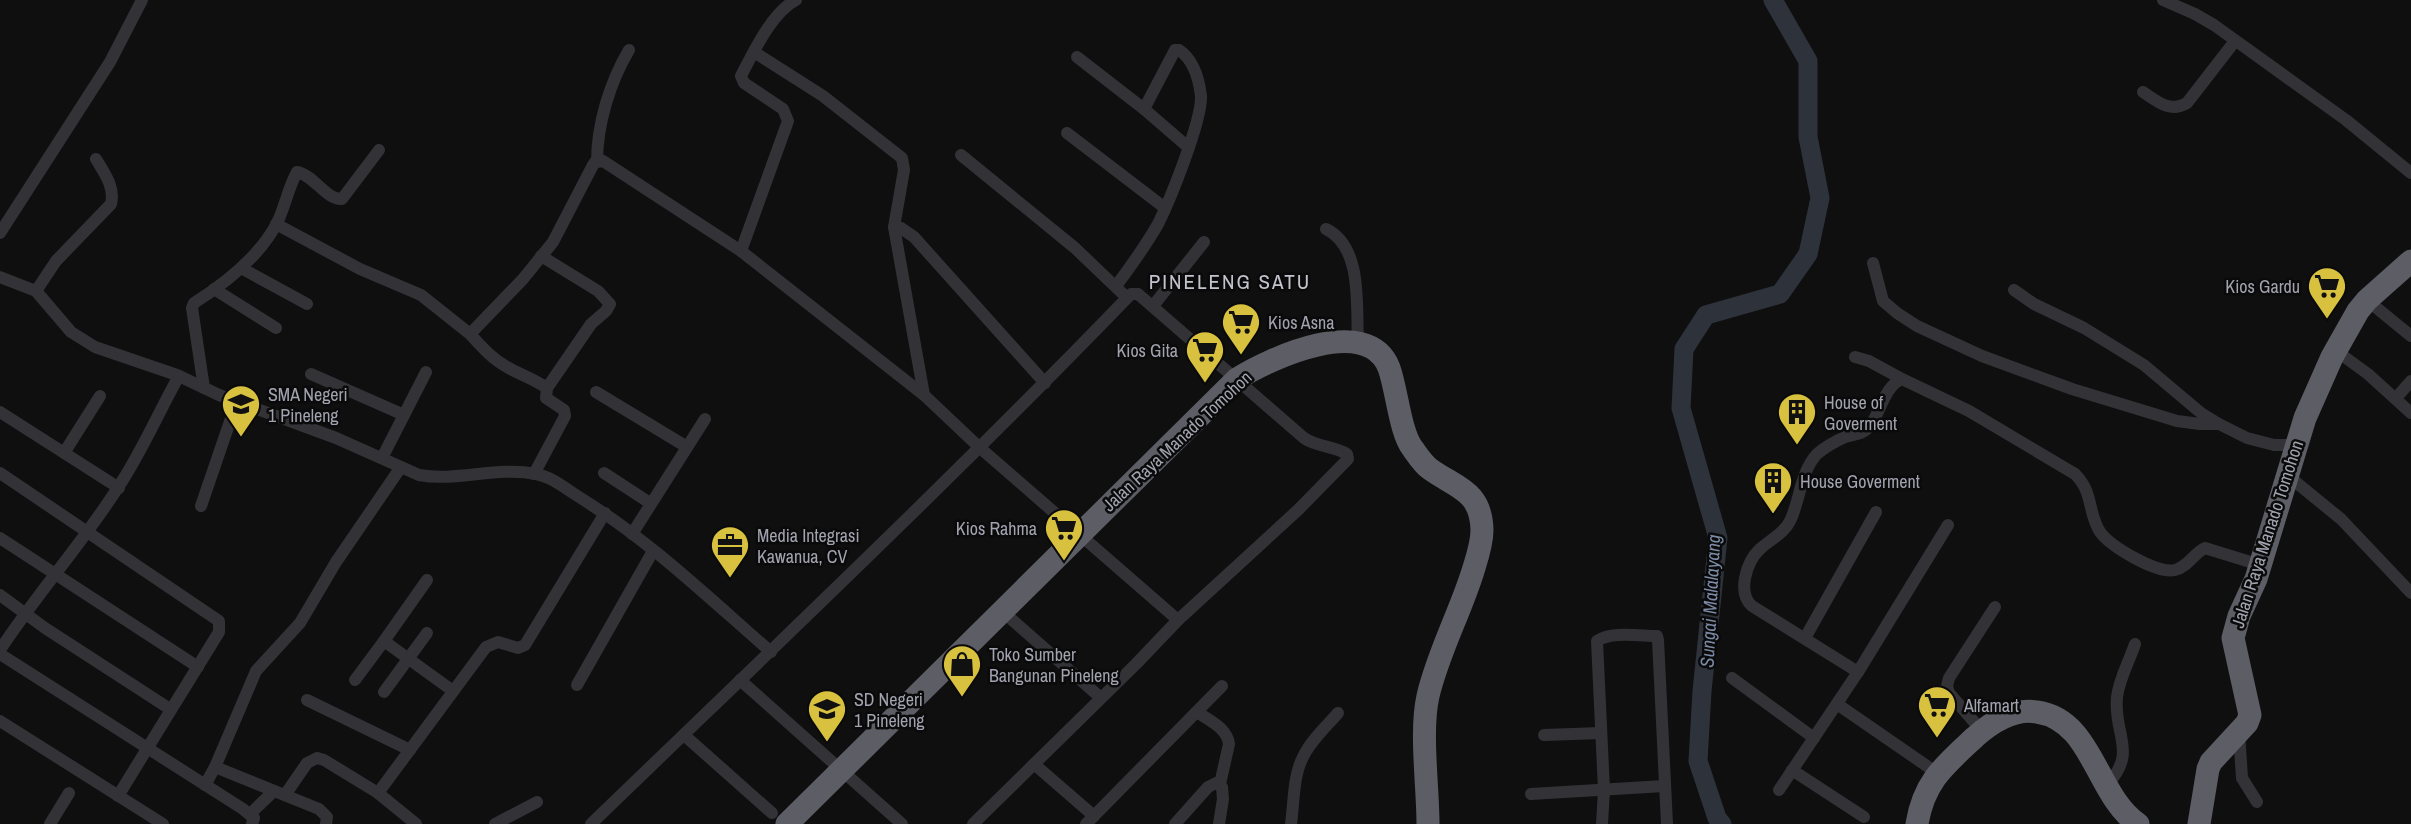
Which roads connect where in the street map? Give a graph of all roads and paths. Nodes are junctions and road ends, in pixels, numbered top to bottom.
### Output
1 (142, 0) edge
2 (796, 0) edge
3 (2163, 0) edge
4 (2235, 41) junction
5 (629, 50) dead end
6 (754, 52) junction
7 (1077, 57) dead end
8 (2143, 92) dead end
9 (1144, 109) junction
10 (1067, 133) dead end
11 (1188, 147) junction
12 (379, 150) dead end
13 (961, 155) dead end
14 (96, 159) dead end
15 (597, 162) junction
16 (2411, 173) edge
17 (1165, 208) junction
18 (276, 224) junction
19 (894, 227) junction
20 (1326, 229) dead end
21 (0, 233) edge
22 (1204, 242) dead end
23 (741, 251) junction
24 (541, 256) junction
25 (2411, 261) edge
26 (1873, 263) dead end
27 (242, 268) junction
28 (0, 277) edge
29 (1116, 286) junction
30 (214, 289) junction
31 (2014, 290) dead end
32 (36, 291) junction
33 (1127, 298) junction
34 (2367, 300) junction
35 (307, 304) dead end
36 (1153, 306) junction
37 (276, 328) dead end
38 (470, 334) junction
39 (2411, 336) edge
40 (1358, 342) junction
41 (2335, 350) junction
42 (1855, 357) dead end
43 (426, 372) dead end
44 (311, 374) dead end
45 (178, 376) junction
46 (1237, 379) junction
47 (1902, 379) junction
48 (2411, 381) edge
49 (1045, 383) junction
50 (204, 387) junction
51 (547, 388) junction
52 (596, 392) dead end
53 (924, 395) junction
54 (100, 396) dead end
55 (2396, 398) junction
56 (237, 401) junction
57 (0, 412) edge
58 (2411, 413) edge
59 (404, 415) junction
60 (705, 419) dead end
61 (2219, 424) junction
62 (2296, 445) junction
63 (687, 447) junction
64 (979, 447) junction
65 (64, 453) junction
66 (382, 458) junction
67 (401, 467) junction
68 (0, 473) edge
69 (604, 473) dead end
70 (534, 474) junction
71 (2287, 475) junction
72 (119, 488) junction
73 (650, 503) junction
74 (201, 506) dead end
75 (1876, 512) dead end
76 (605, 513) junction
77 (1948, 525) dead end
78 (87, 533) junction
79 (632, 534) junction
80 (1079, 535) junction
81 (0, 538) edge
82 (653, 551) junction
83 (2260, 565) junction
84 (56, 575) junction
85 (427, 580) dead end
86 (2411, 593) edge
87 (0, 595) edge
88 (1995, 607) dead end
89 (1002, 611) junction
90 (25, 612) junction
91 (1178, 620) junction
92 (427, 632) dead end
93 (1805, 638) junction
94 (384, 641) junction
95 (2135, 644) dead end
96 (0, 652) edge
97 (771, 652) junction
98 (408, 659) junction
99 (198, 667) junction
100 (1858, 672) junction
101 (1732, 678) dead end
102 (355, 680) dead end
103 (740, 680) junction
104 (577, 685) dead end
105 (1222, 686) dead end
106 (453, 691) junction
107 (384, 692) dead end
108 (1101, 698) junction
109 (307, 700) dead end
110 (1837, 704) junction
111 (170, 709) junction
112 (1197, 712) junction
113 (1338, 713) dead end
114 (0, 721) edge
115 (1982, 731) junction
116 (2239, 732) junction
117 (1601, 733) junction
118 (684, 735) junction
119 (1544, 735) dead end
120 (1814, 738) junction
121 (147, 747) junction
122 (410, 750) junction
123 (1034, 764) junction
124 (215, 767) junction
125 (841, 769) junction
126 (1792, 771) junction
127 (1937, 773) junction
128 (1220, 784) junction
129 (205, 785) junction
130 (1664, 786) junction
131 (2106, 786) junction
132 (1604, 790) junction
133 (1779, 790) dead end
134 (69, 793) dead end
135 (280, 793) junction
136 (378, 793) junction
137 (1531, 794) dead end
138 (118, 796) junction
139 (537, 802) dead end
140 (2258, 802) dead end
141 (1864, 817) dead end
142 (251, 819) edge
143 (780, 819) edge
144 (1090, 822) edge
145 (2200, 823) edge
146 (50, 824) edge
147 (163, 824) edge
148 (326, 824) edge
149 (416, 824) edge
150 (495, 824) edge
151 (591, 824) edge
152 (902, 824) edge
153 (973, 824) edge
154 (1175, 824) edge
155 (1219, 824) edge
156 (1291, 824) edge
157 (1429, 824) edge
158 (1602, 824) edge
159 (1667, 824) edge
160 (1917, 824) edge
161 (2138, 824) edge

1 - 21 street
2 - 6 street
3 - 4 street
4 - 8 street
4 - 16 street
5 - 15 street
6 - 19 street
6 - 23 street
7 - 9 street
9 - 11 street
9 - 11 street
10 - 17 street
11 - 17 street
12 - 18 street
13 - 29 street
14 - 32 street
15 - 23 street
15 - 24 street
17 - 29 street
18 - 27 street
18 - 38 street
19 - 49 street
19 - 53 street
20 - 40 street
22 - 36 street
23 - 53 street
24 - 38 street
24 - 51 street
25 - 34 highway, Jalan Raya Manado Tomohon
26 - 61 street
27 - 30 street
27 - 35 street
28 - 32 street
29 - 33 street
30 - 37 street
30 - 50 street
31 - 61 street
32 - 45 street
33 - 36 street
33 - 49 street
34 - 39 street
34 - 41 highway, Jalan Raya Manado Tomohon
36 - 46 street
38 - 51 street
40 - 46 highway, Jalan Raya Manado Tomohon
40 - 157 highway
41 - 55 street
41 - 62 highway, Jalan Raya Manado Tomohon
42 - 47 street
43 - 59 street
44 - 59 street
45 - 50 street
45 - 72 street
46 - 80 highway, Jalan Raya Manado Tomohon
46 - 91 street
47 - 83 street
47 - 93 street
48 - 55 street
49 - 64 street
50 - 56 street
51 - 70 street
52 - 63 street
53 - 64 street
54 - 65 street
55 - 58 street
56 - 66 street
56 - 74 street
57 - 65 street
59 - 66 street
60 - 63 street
61 - 62 street
62 - 71 highway, Jalan Raya Manado Tomohon
63 - 73 street
64 - 80 street
64 - 97 street
65 - 72 street
66 - 67 street
67 - 70 street
67 - 124 street
68 - 78 street
69 - 73 street
70 - 76 street
71 - 83 highway, Jalan Raya Manado Tomohon
71 - 86 street
72 - 78 street
73 - 79 street
75 - 93 street
76 - 79 street
76 - 106 street
77 - 100 street
78 - 84 street
78 - 99 street
79 - 82 street
80 - 89 highway, Jalan Raya Manado Tomohon
80 - 91 street
81 - 84 street
82 - 97 street
82 - 104 street
83 - 116 highway, Jalan Raya Manado Tomohon
84 - 90 street
84 - 99 street
85 - 94 street
87 - 90 street
88 - 115 street
89 - 108 street
89 - 125 highway, Jalan Raya Manado Tomohon
90 - 96 street
90 - 111 street
91 - 108 street
92 - 98 street
93 - 100 street
94 - 98 street
94 - 102 street
95 - 131 street
96 - 121 street
97 - 103 street
98 - 106 street
98 - 107 street
99 - 111 street
100 - 110 street
101 - 120 street
103 - 118 street
103 - 125 street
105 - 112 street
106 - 122 street
108 - 123 street
109 - 122 street
110 - 120 street
110 - 127 street
111 - 121 street
112 - 128 street
112 - 144 street
113 - 156 street
114 - 138 street
115 - 127 highway
115 - 131 highway
116 - 140 street
116 - 145 highway, Jalan Raya Manado Tomohon
117 - 119 street
117 - 130 street
117 - 132 street
118 - 143 street
118 - 151 street
120 - 126 street
121 - 129 street
121 - 138 street
122 - 136 street
123 - 144 street
123 - 153 street
124 - 129 street
124 - 135 street
125 - 143 highway, Jalan Raya Manado Tomohon
125 - 152 street
126 - 133 street
126 - 141 street
127 - 160 highway
128 - 154 street
128 - 155 street
129 - 142 street
130 - 132 street
130 - 159 street
131 - 161 highway
132 - 137 street
132 - 158 street
134 - 146 street
135 - 136 street
135 - 142 street
135 - 148 street
136 - 149 street
138 - 147 street
139 - 150 street

